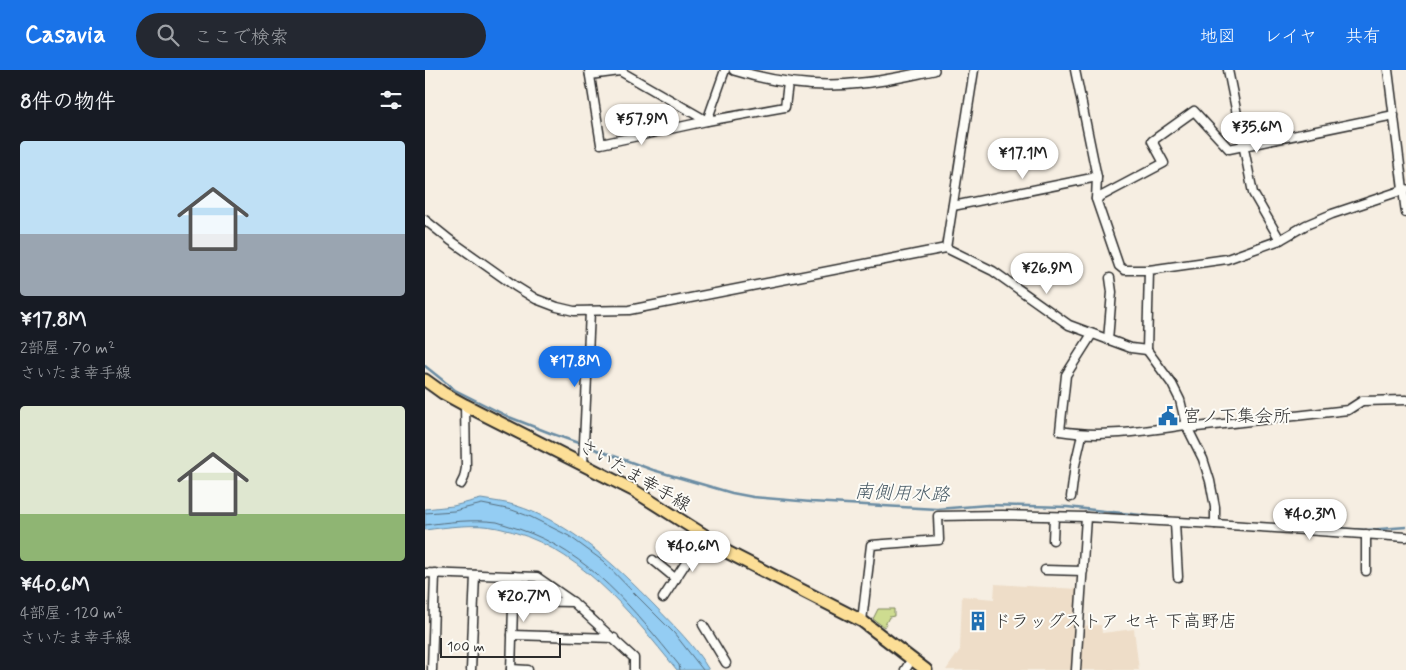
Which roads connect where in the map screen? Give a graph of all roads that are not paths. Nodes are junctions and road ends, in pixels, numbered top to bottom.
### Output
1 (725, 70) edge
2 (734, 70) edge
3 (931, 70) edge
4 (974, 70) edge
5 (1075, 70) edge
6 (1228, 70) edge
7 (1388, 70) edge
8 (590, 73) edge
9 (789, 83) junction
10 (1393, 115) junction
11 (707, 121) junction
12 (1243, 146) junction
13 (1097, 177) junction
14 (1404, 190) edge
15 (1096, 199) junction
16 (953, 206) junction
17 (1406, 213) edge
18 (425, 220) edge
19 (1280, 240) junction
20 (946, 248) junction
21 (1149, 270) junction
22 (1111, 278) dead end
23 (590, 311) junction
24 (1092, 334) junction
25 (1108, 340) junction
26 (1147, 350) junction
27 (425, 380) edge
28 (1406, 400) edge
29 (465, 405) junction
30 (1187, 427) junction
31 (1082, 435) junction
32 (583, 465) junction
33 (461, 484) dead end
34 (1071, 497) dead end
35 (1055, 517) junction
36 (1086, 517) junction
37 (1175, 523) junction
38 (1215, 524) junction
39 (1366, 534) junction
40 (704, 535) junction
41 (1406, 537) edge
42 (1053, 540) dead end
43 (653, 560) dead end
44 (1045, 570) dead end
45 (1083, 571) junction
46 (1366, 571) dead end
47 (425, 573) edge
48 (435, 573) junction
49 (475, 574) junction
50 (514, 576) junction
51 (1178, 577) dead end
52 (676, 578) junction
53 (663, 598) dead end
54 (513, 601) junction
55 (573, 602) junction
56 (862, 621) junction
57 (703, 625) dead end
58 (512, 635) junction
59 (614, 638) junction
60 (912, 659) junction
61 (725, 663) dead end
62 (432, 670) edge
63 (471, 670) edge
64 (511, 670) edge
65 (528, 670) edge
66 (634, 670) edge
67 (905, 670) edge
68 (926, 670) edge
69 (1076, 670) edge

1 - 11 street
2 - 9 street
3 - 9 street
4 - 16 street
5 - 13 street
6 - 12 street
7 - 10 street
8 - 11 street
8 - 11 street
9 - 11 street
10 - 12 street
10 - 14 street
12 - 15 street
12 - 19 street
13 - 15 street
13 - 16 street
14 - 17 street
14 - 19 street
15 - 21 street
16 - 20 street
18 - 23 street
19 - 21 street
20 - 23 street
20 - 24 street
21 - 26 street
22 - 25 street
23 - 32 street
24 - 25 street
24 - 31 street
25 - 26 street
26 - 30 street
27 - 29 main road, さいたま幸手線
28 - 30 street
29 - 32 main road, さいたま幸手線
29 - 33 street
30 - 31 street
30 - 38 street
31 - 34 street
32 - 40 main road, さいたま幸手線
35 - 36 street
35 - 42 street
35 - 56 street
36 - 37 street
36 - 45 street
37 - 38 street
37 - 51 street
38 - 39 street
39 - 41 street
39 - 46 street
40 - 52 street
40 - 56 main road, さいたま幸手線
43 - 52 street
44 - 45 street
45 - 69 street
47 - 48 street
48 - 49 street
48 - 62 street
49 - 50 street
49 - 63 street
50 - 54 street
50 - 55 street
52 - 53 street
54 - 55 street
54 - 58 street
55 - 59 street
56 - 60 main road, さいたま幸手線
57 - 61 street
58 - 59 street
58 - 64 street
59 - 66 street
60 - 67 street
60 - 68 main road, さいたま幸手線
64 - 65 street

